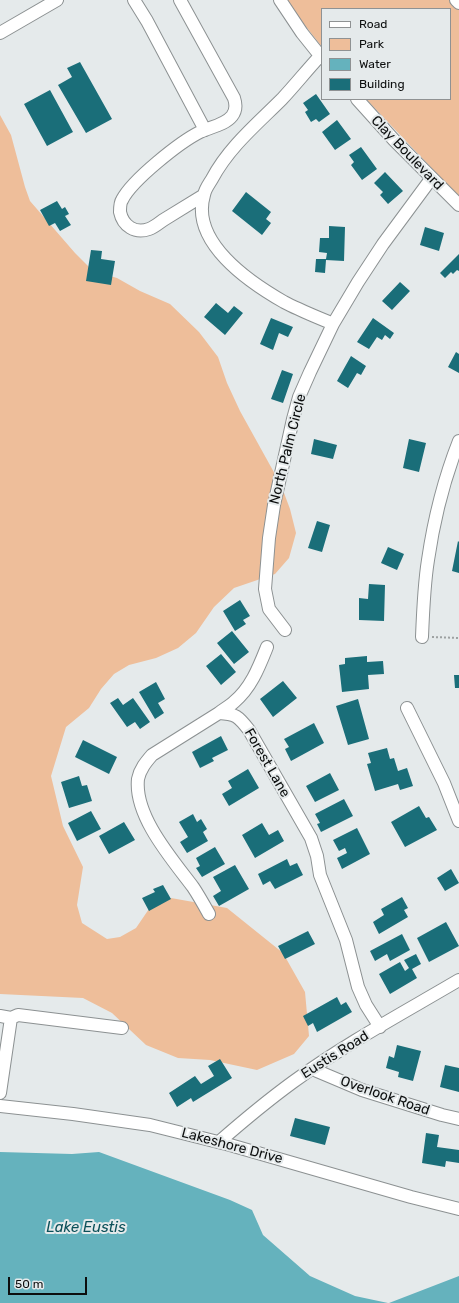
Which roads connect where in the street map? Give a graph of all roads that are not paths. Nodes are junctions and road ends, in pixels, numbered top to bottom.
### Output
1 (57, 0) edge
2 (134, 0) edge
3 (180, 0) edge
4 (280, 0) edge
5 (456, 0) edge
6 (459, 3) edge
7 (0, 33) edge
8 (321, 57) edge
9 (358, 100) edge
10 (205, 130) junction
11 (431, 179) junction
12 (204, 195) junction
13 (459, 205) edge
14 (333, 324) junction
15 (459, 441) edge
16 (285, 630) dead end
17 (422, 637) road end
18 (267, 647) dead end
19 (406, 708) dead end
20 (218, 713) junction
21 (459, 821) edge
22 (209, 914) dead end
23 (459, 980) edge
24 (6, 1017) edge
25 (380, 1027) junction
26 (122, 1028) dead end
27 (313, 1068) junction
28 (0, 1093) edge
29 (0, 1106) edge
30 (459, 1119) edge
31 (219, 1142) junction
32 (459, 1208) edge

1 - 7 street
2 - 10 street
3 - 10 street
4 - 8 street
5 - 6 street
8 - 12 street
9 - 11 street, Clay Boulevard
10 - 12 street
11 - 13 street, Clay Boulevard
11 - 14 street, North Palm Circle
12 - 14 street
14 - 16 street, North Palm Circle
15 - 17 street
18 - 20 street
19 - 21 street
20 - 22 street
20 - 25 street, Forest Lane
23 - 25 street, Eustis Road
24 - 26 street
24 - 28 street
25 - 27 street, Eustis Road
27 - 30 street, Overlook Road
27 - 31 street, Eustis Road
29 - 31 street, Lakeshore Drive
31 - 32 street, Lakeshore Drive

